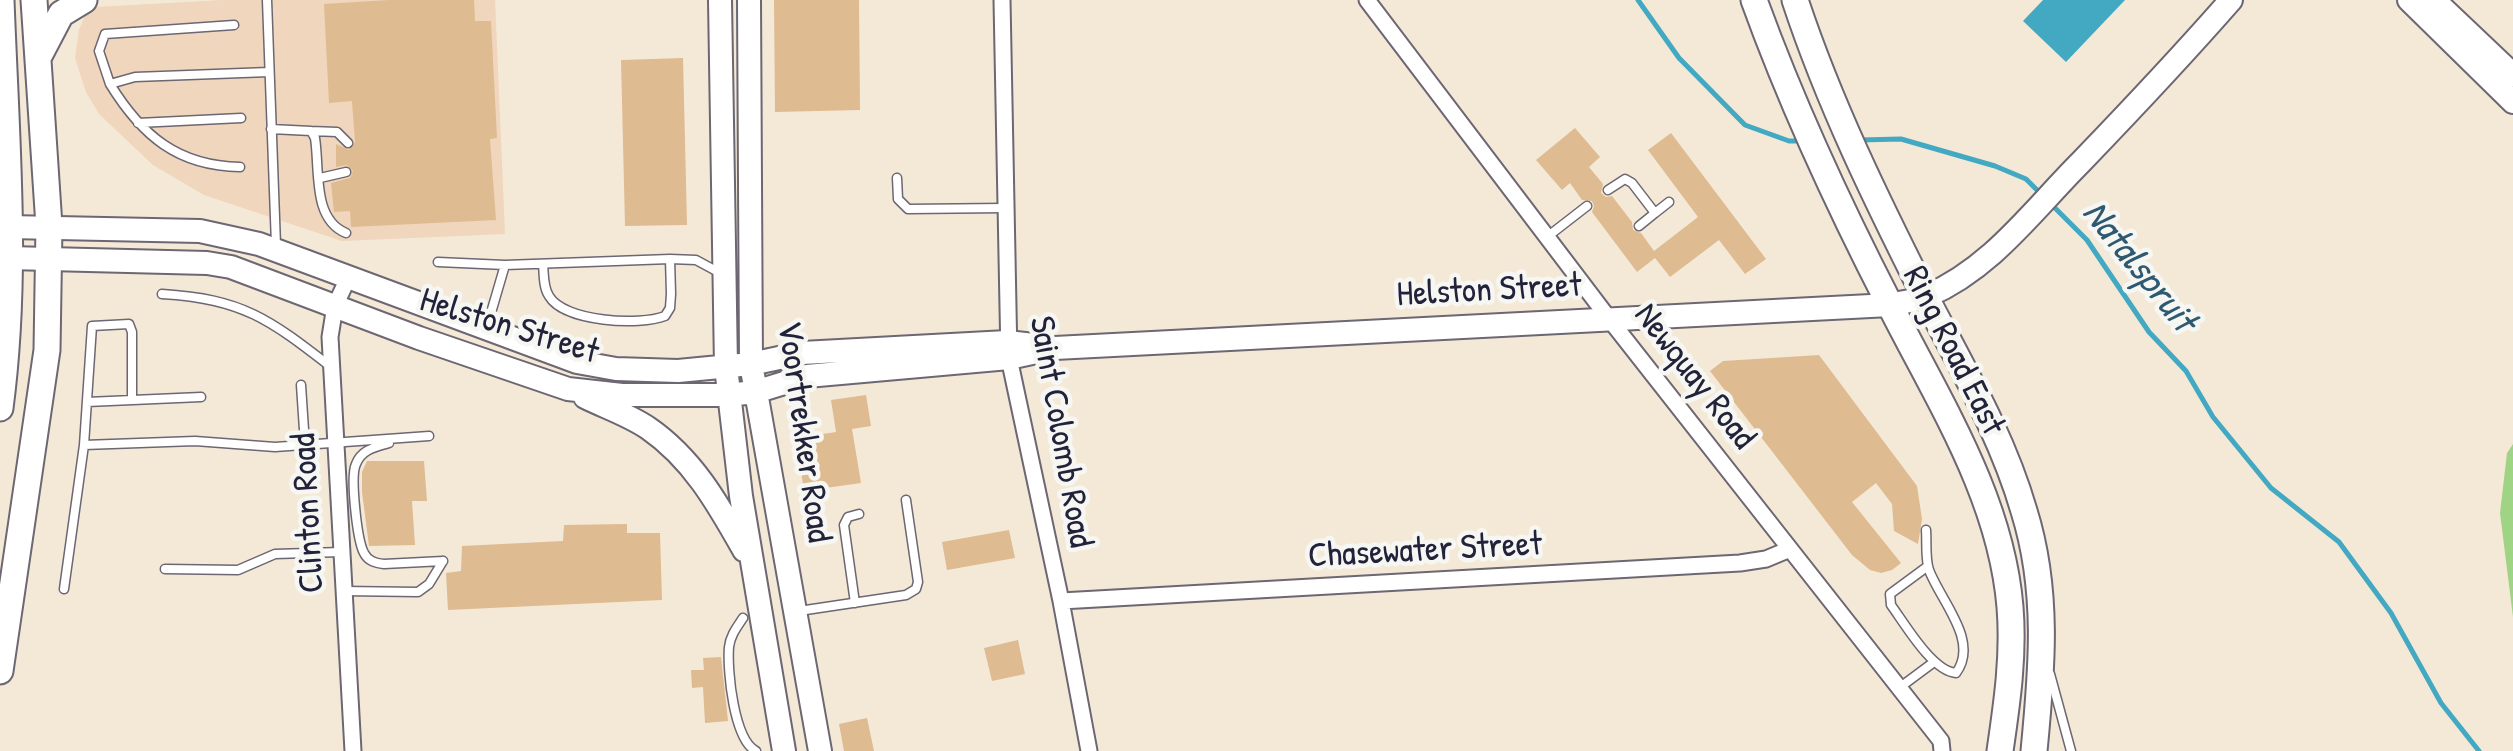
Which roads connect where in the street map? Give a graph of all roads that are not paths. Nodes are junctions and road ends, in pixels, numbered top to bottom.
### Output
1 (1, 0) edge
2 (34, 0) edge
3 (84, 0) edge
4 (266, 0) edge
5 (720, 0) edge
6 (749, 0) edge
7 (1002, 0) edge
8 (1366, 0) edge
9 (1754, 0) edge
10 (1796, 0) edge
11 (2231, 0) edge
12 (2409, 0) edge
13 (2434, 0) edge
14 (234, 25) dead end
15 (38, 59) junction
16 (269, 72) junction
17 (2513, 75) edge
18 (110, 84) junction
19 (2513, 102) edge
20 (241, 118) dead end
21 (138, 123) junction
22 (271, 129) junction
23 (310, 131) junction
24 (348, 143) dead end
25 (240, 167) dead end
26 (346, 172) dead end
27 (320, 178) junction
28 (897, 178) dead end
29 (1608, 190) dead end
30 (1669, 202) dead end
31 (1587, 206) dead end
32 (1005, 208) junction
33 (1655, 213) junction
34 (49, 226) junction
35 (1639, 226) dead end
36 (9, 227) junction
37 (346, 234) dead end
38 (1547, 237) junction
39 (276, 250) junction
40 (9, 258) junction
41 (48, 259) junction
42 (670, 259) junction
43 (438, 262) dead end
44 (543, 264) junction
45 (505, 266) junction
46 (349, 276) junction
47 (724, 276) junction
48 (162, 294) dead end
49 (1926, 296) junction
50 (1890, 304) junction
51 (335, 306) junction
52 (1610, 320) junction
53 (487, 327) junction
54 (1008, 350) junction
55 (751, 364) junction
56 (330, 367) junction
57 (726, 367) junction
58 (302, 386) dead end
59 (568, 389) junction
60 (755, 392) junction
61 (728, 395) junction
62 (201, 397) dead end
63 (132, 400) junction
64 (87, 402) junction
65 (0, 408) edge
66 (430, 436) dead end
67 (402, 440) junction
68 (334, 444) junction
69 (84, 445) junction
70 (305, 446) junction
71 (906, 500) dead end
72 (859, 514) dead end
73 (1926, 530) dead end
74 (1790, 549) junction
75 (341, 552) junction
76 (1928, 566) junction
77 (164, 569) dead end
78 (755, 571) junction
79 (64, 589) dead end
80 (344, 591) junction
81 (1061, 601) junction
82 (855, 602) junction
83 (794, 611) junction
84 (743, 618) dead end
85 (2044, 650) junction
86 (1934, 662) junction
87 (0, 671) edge
88 (1899, 688) junction
89 (1941, 746) edge
90 (352, 751) edge
91 (756, 751) edge
92 (784, 751) edge
93 (820, 751) edge
94 (1089, 751) edge
95 (2000, 751) edge
96 (2034, 751) edge
97 (2071, 751) edge

1 - 36 main road
2 - 15 main road
3 - 15 main road
4 - 16 lane
5 - 47 street, Voortrekker Road
6 - 55 street, Voortrekker Road
7 - 32 street, Saint Colomb Road
8 - 38 street, Newquay Road
9 - 50 main road, Ring Road East
10 - 49 main road, Ring Road East
11 - 49 street, Helston Street
12 - 19 street
13 - 17 street
14 - 18 lane
15 - 34 main road
16 - 18 lane
16 - 22 lane
18 - 21 lane
20 - 21 lane
21 - 25 lane
22 - 23 lane
22 - 39 lane
23 - 24 lane
23 - 27 lane
26 - 27 lane
27 - 37 lane
28 - 32 lane
29 - 33 lane
30 - 33 lane
31 - 38 lane
32 - 54 street, Saint Colomb Road
33 - 35 lane
34 - 36 street, Helston Street
34 - 39 street, Helston Street
34 - 41 main road
36 - 40 main road
38 - 52 street, Newquay Road
39 - 46 street, Helston Street
40 - 41 street, Helston Street
40 - 65 main road
41 - 51 street, Helston Street
41 - 87 main road
42 - 44 lane
42 - 44 lane
42 - 47 lane
43 - 45 lane
44 - 45 lane
45 - 53 lane
46 - 51 street, Clinton Road
46 - 53 street, Helston Street
47 - 57 street, Voortrekker Road
48 - 56 lane
49 - 50 street, Helston Street
49 - 85 main road, Ring Road East
50 - 52 street, Helston Street
50 - 95 main road, Ring Road East
51 - 56 street, Clinton Road
51 - 59 street, Helston Street
52 - 54 street, Helston Street
52 - 74 street, Newquay Road
53 - 57 street, Helston Street
54 - 55 street, Helston Street
54 - 60 street, Helston Street
54 - 81 street, Saint Colomb Road
55 - 57 street, Helston Street
55 - 60 street, Voortrekker Road
56 - 68 street, Clinton Road
57 - 61 street, Voortrekker Road
58 - 70 lane
59 - 61 street, Helston Street
59 - 78 street
60 - 61 street, Helston Street
60 - 83 street, Voortrekker Road
61 - 78 street, Voortrekker Road
62 - 63 lane
63 - 64 lane
63 - 64 lane
64 - 69 lane
66 - 67 lane
67 - 68 lane
67 - 80 lane
68 - 70 lane
68 - 75 street, Clinton Road
69 - 70 lane
69 - 79 lane
71 - 82 lane
72 - 82 lane
73 - 76 lane
74 - 81 street, Chasewater Street
74 - 88 street, Newquay Road
75 - 77 lane
75 - 80 street, Clinton Road
76 - 86 lane
76 - 86 lane
78 - 92 street, Voortrekker Road
80 - 90 street, Clinton Road
81 - 94 street, Saint Colomb Road
82 - 83 lane
83 - 93 street, Voortrekker Road
84 - 91 lane
85 - 96 main road, Ring Road East
85 - 97 lane
86 - 88 lane
88 - 89 street, Newquay Road

